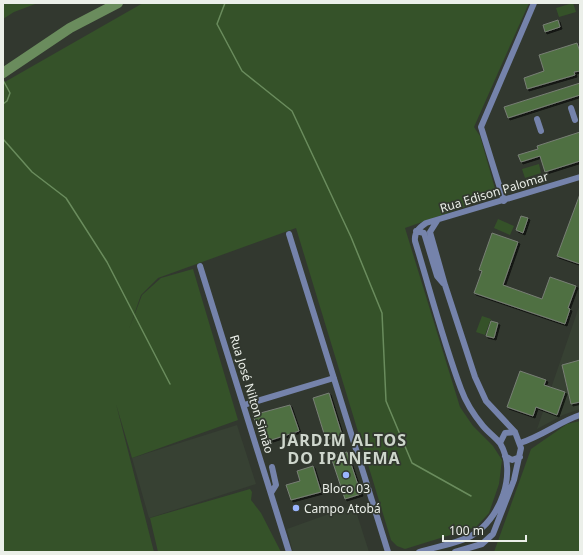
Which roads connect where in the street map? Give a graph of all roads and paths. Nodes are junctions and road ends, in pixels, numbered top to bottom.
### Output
1 (534, 3) edge
2 (571, 108) dead end
3 (537, 119) dead end
4 (575, 120) dead end
5 (541, 131) dead end
6 (580, 177) edge
7 (504, 201) junction
8 (438, 220) junction
9 (416, 231) junction
10 (289, 234) dead end
11 (200, 266) dead end
12 (445, 285) junction
13 (334, 378) junction
14 (244, 405) junction
15 (580, 415) edge
16 (515, 432) junction
17 (500, 443) junction
18 (520, 443) junction
19 (505, 456) junction
20 (520, 457) junction
21 (272, 467) dead end
22 (271, 494) junction
23 (470, 537) junction
24 (289, 552) edge
25 (388, 552) edge
26 (419, 552) edge
27 (448, 552) edge
28 (456, 552) edge

1 - 7 street
2 - 4 street
3 - 5 street
6 - 7 street, Rua Edison Palomar
7 - 8 street, Rua Edison Palomar
8 - 9 street, Rua Edison Palomar
8 - 12 street
9 - 12 street
9 - 17 street
10 - 13 street
11 - 14 street, Rua José Nilton Simão
12 - 16 street
13 - 14 street
13 - 25 street
14 - 22 street, Rua José Nilton Simão
15 - 18 street
16 - 17 street
16 - 18 street
17 - 19 street
18 - 20 street
19 - 20 street
19 - 23 street
20 - 28 street
21 - 22 street
22 - 24 street, Rua José Nilton Simão
23 - 26 street
23 - 27 street

